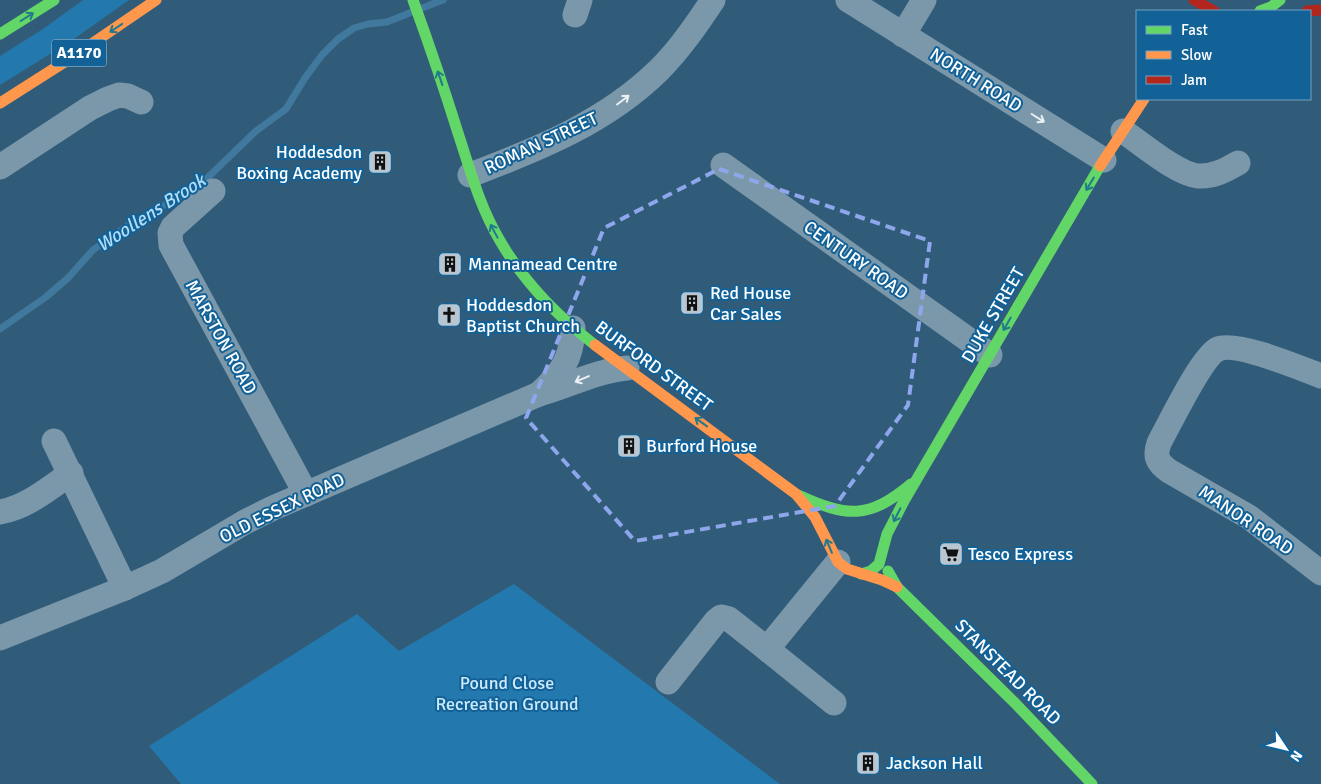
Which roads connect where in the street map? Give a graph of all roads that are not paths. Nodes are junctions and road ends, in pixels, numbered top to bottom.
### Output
1 (54, 0) edge
2 (156, 0) edge
3 (413, 0) edge
4 (713, 0) edge
5 (848, 0) edge
6 (924, 0) edge
7 (1194, 0) edge
8 (1212, 10) edge
9 (0, 34) edge
10 (903, 35) junction
11 (1143, 100) edge
12 (141, 102) dead end
13 (0, 103) edge
14 (1123, 131) junction
15 (1104, 160) junction
16 (1238, 163) dead end
17 (723, 165) dead end
18 (0, 167) edge
19 (470, 175) junction
20 (213, 191) dead end
21 (573, 328) junction
22 (990, 355) junction
23 (627, 368) junction
24 (1321, 376) edge
25 (539, 394) junction
26 (54, 440) dead end
27 (71, 473) junction
28 (917, 478) junction
29 (306, 494) junction
30 (796, 494) junction
31 (0, 512) edge
32 (883, 554) junction
33 (838, 562) junction
34 (1321, 573) edge
35 (862, 574) junction
36 (897, 587) junction
37 (125, 588) junction
38 (0, 638) edge
39 (767, 649) junction
40 (668, 682) dead end
41 (834, 703) dead end
42 (1092, 784) edge

9 -> 1 street
2 -> 13 street, A1170
19 -> 3 street, BURFORD STREET
19 -> 4 street, ROMAN STREET
5 - 10 street, NORTH ROAD
6 - 10 street
7 - 8 street
10 -> 15 street, NORTH ROAD
11 - 14 street, DUKE STREET
12 - 18 street
14 - 15 street, DUKE STREET
14 - 16 street
15 -> 22 street, DUKE STREET
17 - 22 street, CENTURY ROAD
21 -> 19 street, BURFORD STREET
20 - 29 street, MARSTON ROAD
21 - 23 street, BURFORD STREET
21 - 25 street, OLD ESSEX ROAD
22 - 28 street, DUKE STREET
23 -> 25 street, OLD ESSEX ROAD
30 -> 23 street, BURFORD STREET
24 - 34 street, MANOR ROAD
25 - 29 street, OLD ESSEX ROAD
26 - 27 street
27 - 31 street
27 - 37 street
28 - 30 street, BURFORD STREET
28 -> 32 street, DUKE STREET
29 - 37 street, OLD ESSEX ROAD
33 -> 30 street, BURFORD STREET
32 - 35 street
32 - 36 street
33 - 35 street
33 - 39 street
35 - 36 street
36 - 42 street, STANSTEAD ROAD
37 - 38 street, OLD ESSEX ROAD
39 - 40 street
39 - 41 street

